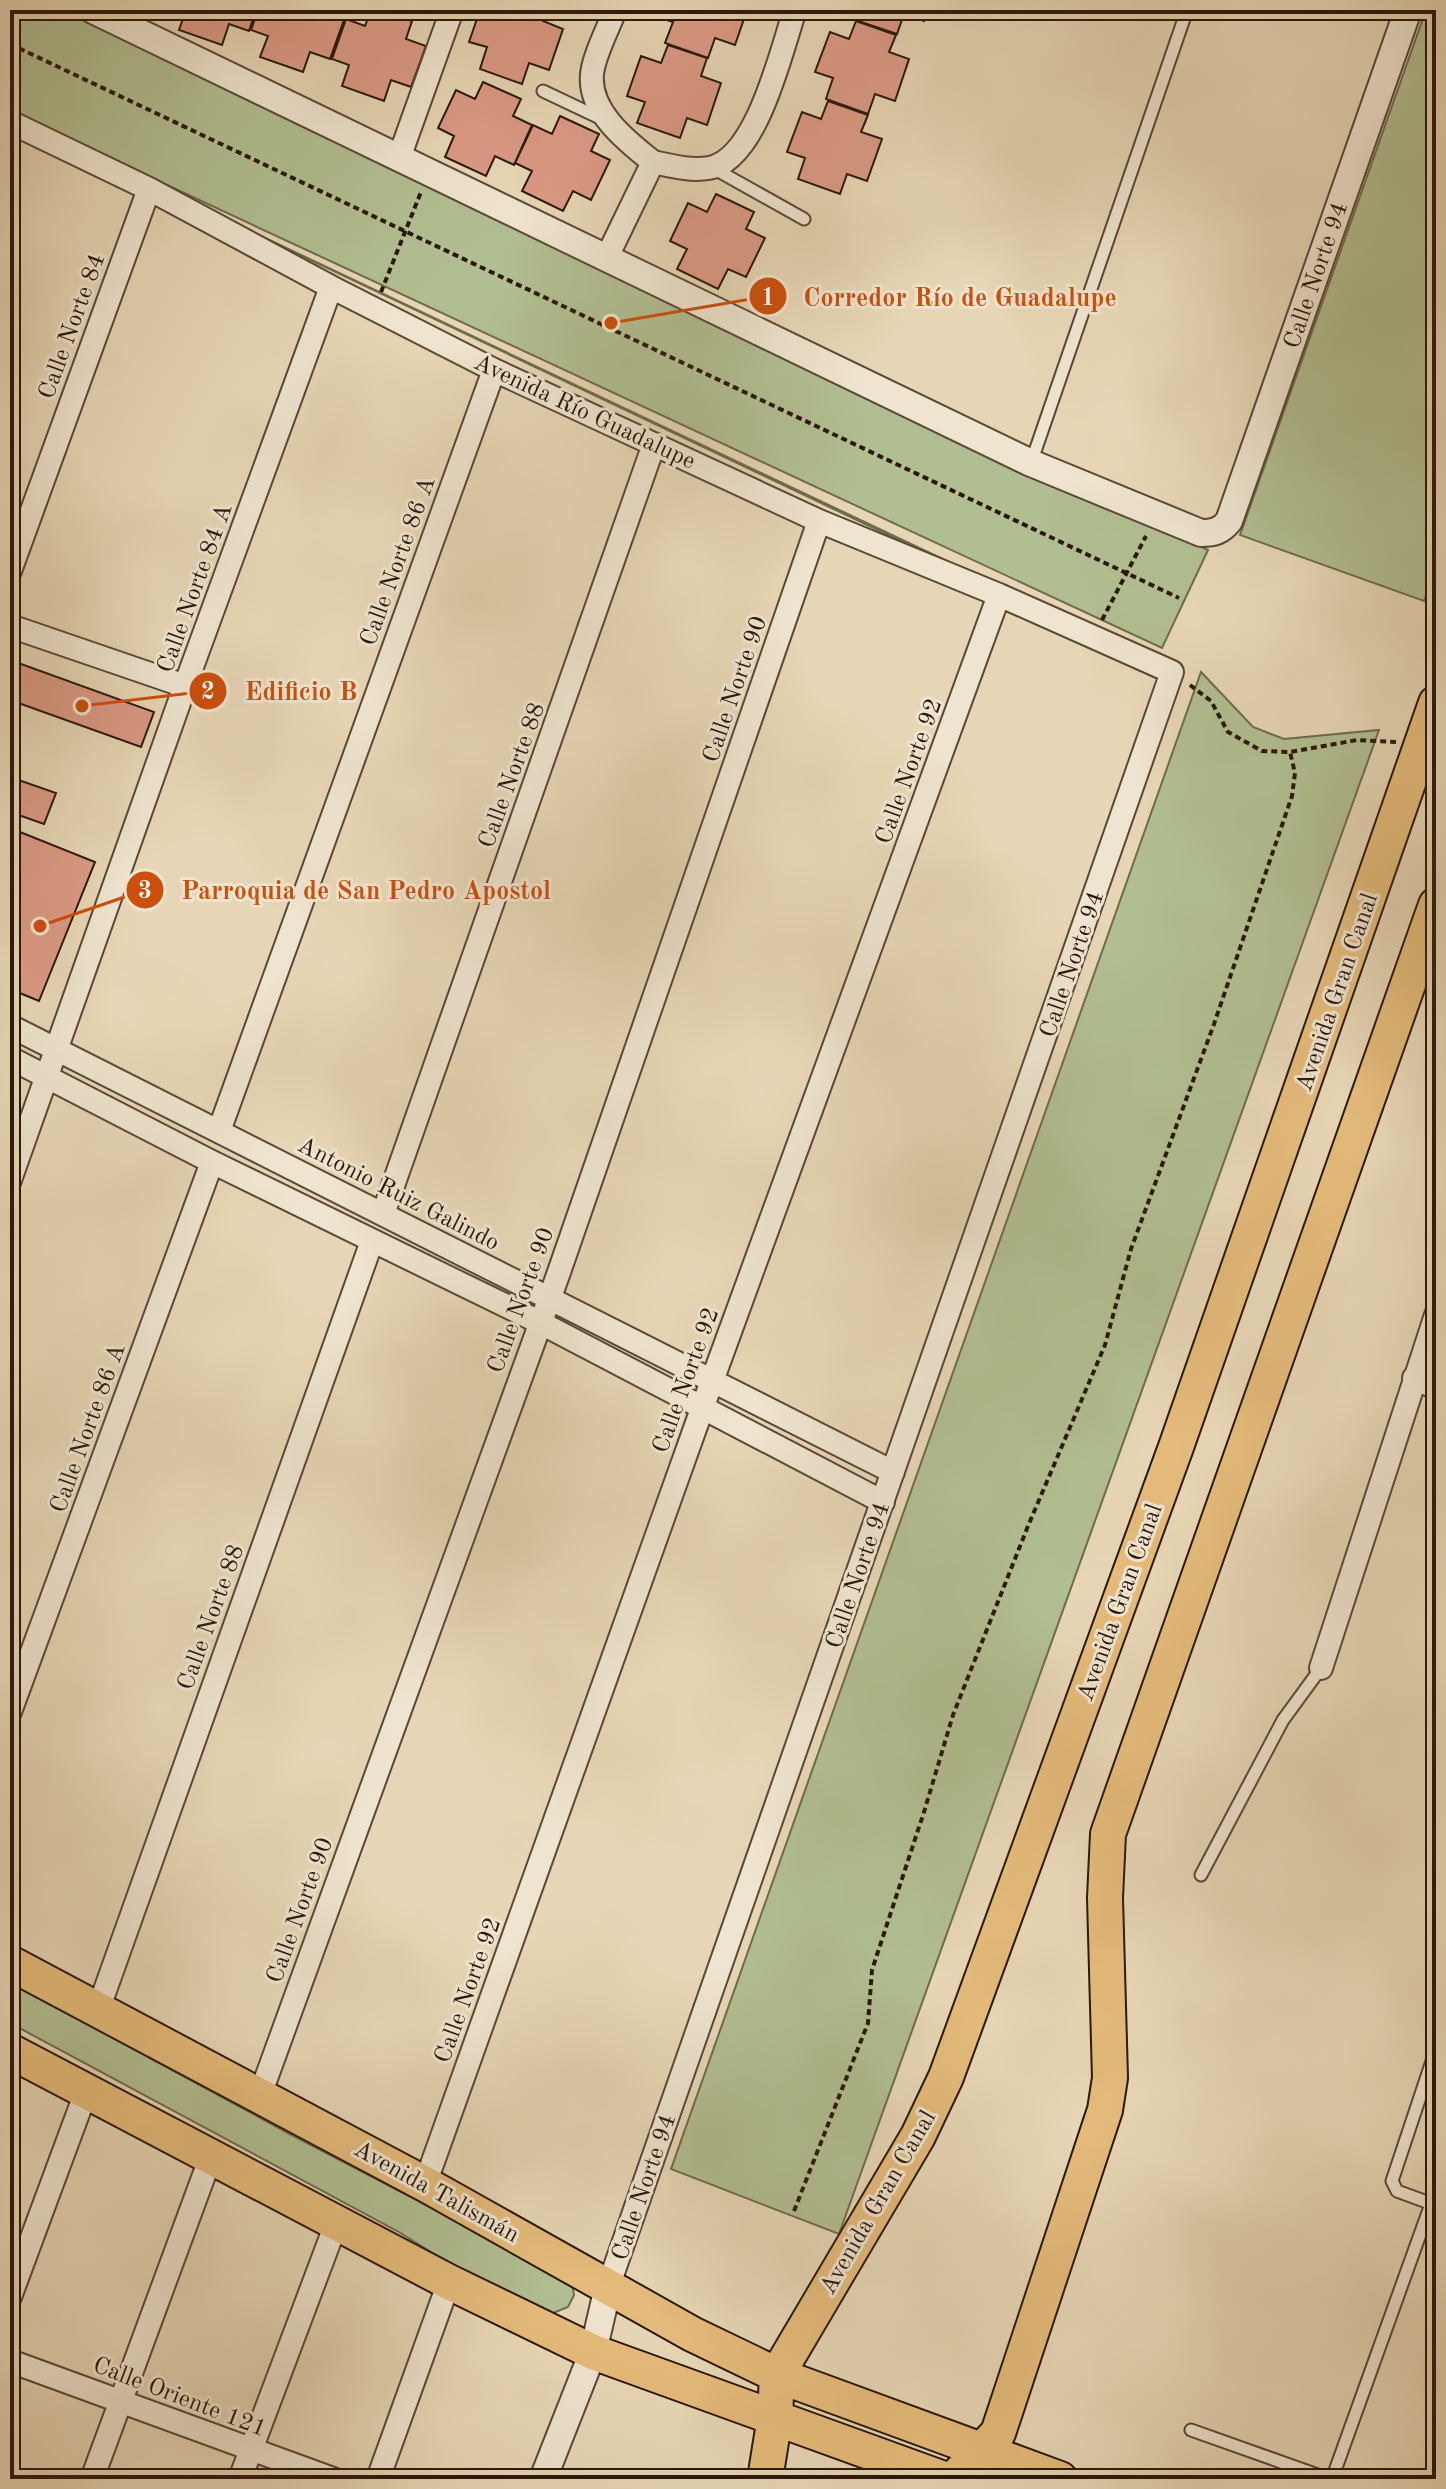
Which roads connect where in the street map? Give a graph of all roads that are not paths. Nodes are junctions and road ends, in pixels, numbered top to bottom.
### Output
1 (93, 10) edge
2 (452, 10) edge
3 (615, 10) edge
4 (795, 10) edge
5 (1187, 10) edge
6 (1408, 10) edge
7 (543, 91) dead end
8 (10, 122) edge
9 (610, 123) junction
10 (399, 158) junction
11 (653, 162) junction
12 (712, 167) junction
13 (149, 189) junction
14 (804, 219) dead end
15 (606, 259) junction
16 (331, 287) junction
17 (494, 370) junction
18 (654, 444) junction
19 (1031, 463) junction
20 (819, 521) junction
21 (10, 571) edge
22 (999, 595) junction
23 (10, 626) edge
24 (1172, 672) joint
25 (185, 686) junction
26 (1436, 703) edge
27 (1436, 905) edge
28 (10, 1026) edge
29 (58, 1050) junction
30 (10, 1058) edge
31 (48, 1077) junction
32 (219, 1131) junction
33 (212, 1162) junction
34 (10, 1180) edge
35 (383, 1214) junction
36 (372, 1241) junction
37 (548, 1296) junction
38 (1436, 1317) edge
39 (539, 1322) junction
40 (1414, 1378) junction
41 (712, 1381) junction
42 (1436, 1388) edge
43 (703, 1407) junction
44 (893, 1472) junction
45 (883, 1502) junction
46 (1321, 1668) joint
47 (10, 1712) edge
48 (1201, 1875) dead end
49 (10, 1963) edge
50 (98, 2010) junction
51 (1436, 2049) edge
52 (10, 2051) edge
53 (86, 2092) junction
54 (260, 2095) junction
55 (210, 2159) junction
56 (425, 2184) junction
57 (1434, 2205) edge
58 (336, 2224) junction
59 (449, 2282) junction
60 (608, 2287) junction
61 (10, 2297) edge
62 (593, 2352) junction
63 (10, 2361) edge
64 (777, 2375) junction
65 (120, 2400) junction
66 (775, 2417) junction
67 (1191, 2430) dead end
68 (251, 2450) junction
69 (981, 2451) junction
70 (92, 2479) edge
71 (240, 2479) edge
72 (333, 2479) edge
73 (378, 2479) edge
74 (543, 2479) edge
75 (765, 2479) edge
76 (944, 2479) edge
77 (954, 2479) edge
78 (1060, 2479) edge
79 (1331, 2479) edge

1 - 10 street
2 - 10 street
3 - 9 street
4 - 12 street
5 - 19 lane
6 - 19 street, Calle Norte 94
7 - 9 lane
8 - 13 street, Avenida Río Guadalupe
9 - 11 street
10 - 15 street
11 - 12 street
11 - 15 street
12 - 14 lane
13 - 16 street, Avenida Río Guadalupe
13 - 21 street, Calle Norte 84
15 - 19 street
16 - 17 street, Avenida Río Guadalupe
16 - 25 street, Calle Norte 84 A
17 - 18 street, Avenida Río Guadalupe
17 - 32 street, Calle Norte 86 A
18 - 20 street, Avenida Río Guadalupe
18 - 35 street, Calle Norte 88
20 - 22 street, Avenida Río Guadalupe
20 - 37 street, Calle Norte 90
22 - 24 street, Avenida Río Guadalupe
22 - 41 street, Calle Norte 92
23 - 25 street
24 - 44 street, Calle Norte 94
25 - 29 street, Calle Norte 84 A
26 - 64 main road, Avenida Gran Canal
27 - 69 main road
28 - 29 street, Antonio Ruiz Galindo
29 - 31 street, Calle Norte 84 A
29 - 32 street, Antonio Ruiz Galindo
30 - 31 street
31 - 33 street
31 - 34 street, Calle Norte 84 A
32 - 35 street, Antonio Ruiz Galindo
33 - 36 street
33 - 47 street, Calle Norte 86 A
35 - 37 street, Antonio Ruiz Galindo
36 - 39 street
36 - 50 street, Calle Norte 88
37 - 39 street, Calle Norte 90
37 - 41 street, Antonio Ruiz Galindo
38 - 40 street
39 - 43 street
39 - 54 street, Calle Norte 90
40 - 42 street
40 - 46 street
41 - 43 street, Calle Norte 92
41 - 44 street, Antonio Ruiz Galindo
43 - 45 street
43 - 56 street, Calle Norte 92
44 - 45 street, Calle Norte 94
45 - 60 street, Calle Norte 94
46 - 48 lane
49 - 50 main road, Avenida Talismán
50 - 54 main road, Avenida Talismán
51 - 57 lane
52 - 53 main road
53 - 55 main road
53 - 61 street
54 - 56 main road, Avenida Talismán
55 - 58 main road
55 - 65 street
56 - 60 main road, Avenida Talismán
57 - 79 lane
58 - 59 main road
58 - 68 street
59 - 62 main road
59 - 73 street
60 - 62 street, Calle Norte 94
60 - 64 main road, Avenida Talismán
62 - 66 main road
62 - 74 street, Calle Norte 94
63 - 65 street, Calle Oriente 121
64 - 66 main road, Avenida Gran Canal
64 - 69 main road, Avenida Talismán
65 - 68 street, Calle Oriente 121
65 - 70 street
66 - 75 main road, Avenida Gran Canal
66 - 76 main road
67 - 79 lane
68 - 71 street
68 - 72 street, Calle Oriente 121
69 - 77 main road
69 - 78 main road, Avenida Talismán

